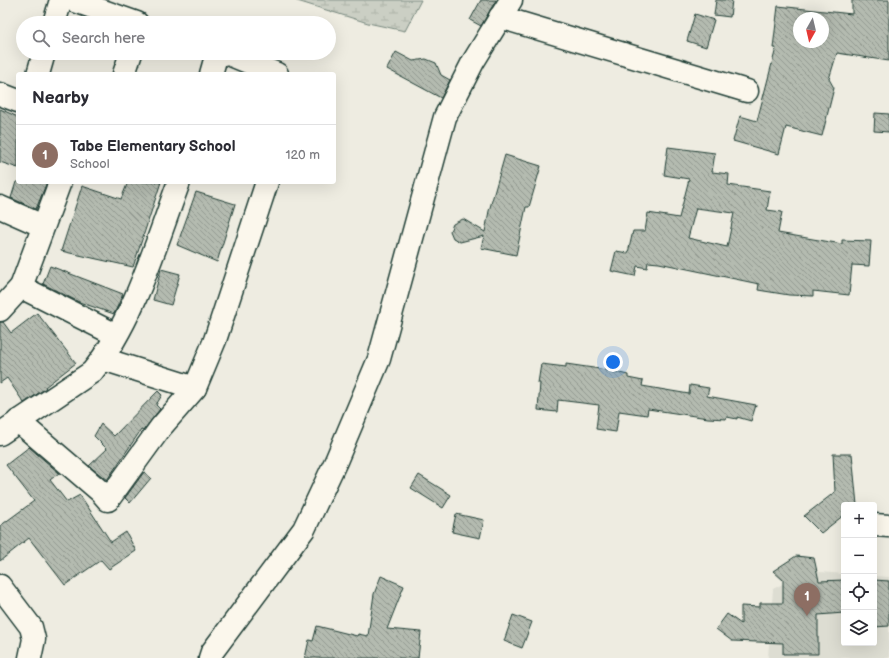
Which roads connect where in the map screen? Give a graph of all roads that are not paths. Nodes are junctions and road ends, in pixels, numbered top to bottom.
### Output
1 (61, 0) edge
2 (72, 0) edge
3 (506, 9) edge
4 (56, 16) edge
5 (117, 16) edge
6 (42, 60) edge
7 (129, 60) edge
8 (215, 60) edge
9 (243, 60) edge
10 (39, 72) edge
11 (125, 72) edge
12 (212, 72) edge
13 (272, 72) edge
14 (747, 92) dead end
15 (0, 94) edge
16 (16, 100) edge
17 (59, 184) edge
18 (178, 184) edge
19 (261, 184) edge
20 (0, 208) edge
21 (43, 226) junction
22 (21, 287) junction
23 (0, 310) edge
24 (116, 335) junction
25 (103, 359) junction
26 (195, 388) junction
27 (18, 421) junction
28 (0, 434) edge
29 (877, 525) edge
30 (889, 526) edge
31 (0, 586) edge
32 (30, 658) edge
33 (210, 658) edge

1 - 4 street
2 - 5 street
3 - 14 street
3 - 33 street
6 - 10 street
7 - 11 street
8 - 12 street
9 - 13 street
15 - 16 street
17 - 21 street
18 - 24 street
19 - 26 street
20 - 21 street
21 - 22 street
22 - 23 street
22 - 24 street
24 - 25 street
25 - 26 street
25 - 27 street
26 - 27 street
27 - 28 street
29 - 30 street
31 - 32 street

